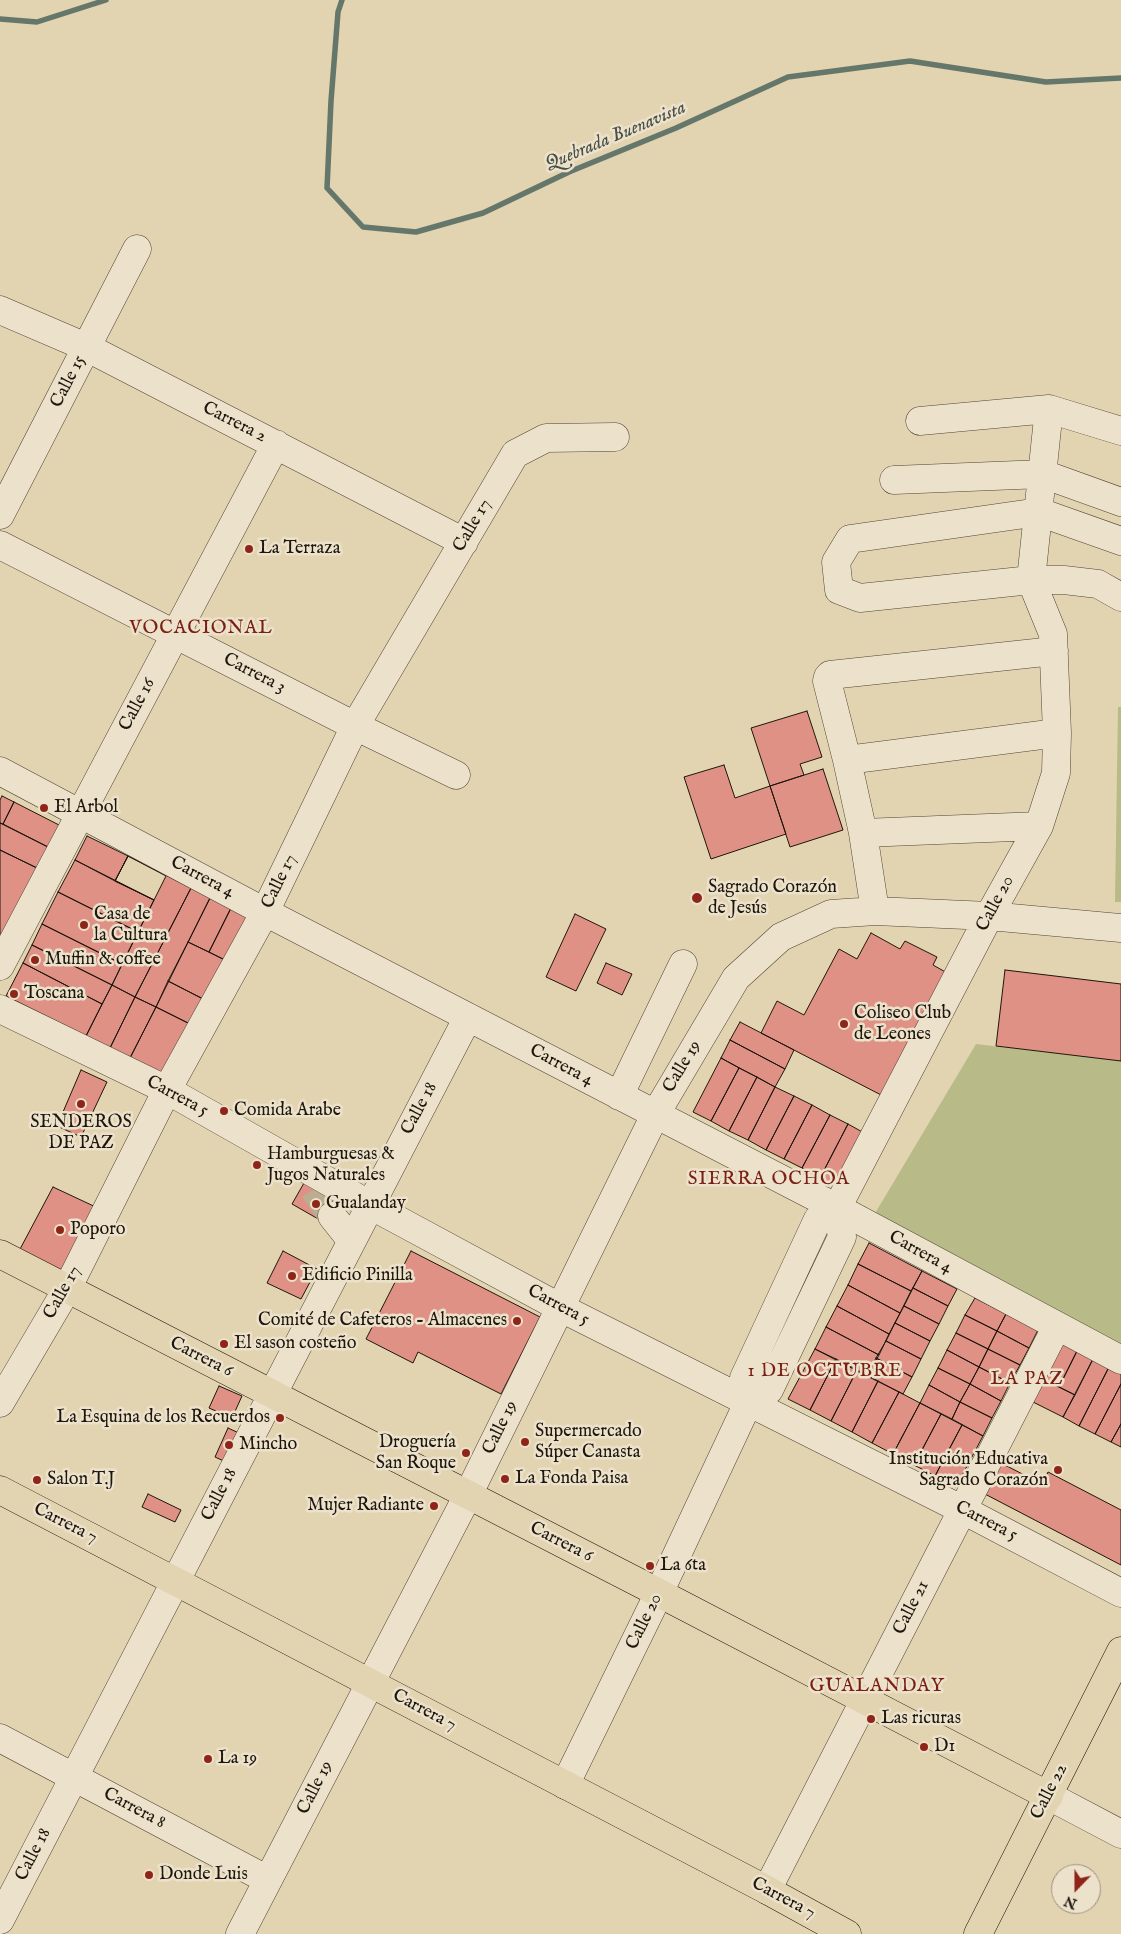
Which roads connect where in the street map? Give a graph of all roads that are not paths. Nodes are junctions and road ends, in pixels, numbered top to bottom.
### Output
1 (137, 249) dead end
2 (0, 310) edge
3 (86, 347) junction
4 (1049, 409) junction
5 (920, 421) dead end
6 (1121, 431) edge
7 (615, 437) dead end
8 (276, 444) junction
9 (1044, 474) junction
10 (894, 480) dead end
11 (1121, 502) edge
12 (1039, 512) junction
13 (0, 514) edge
14 (1121, 541) edge
15 (464, 542) junction
16 (0, 545) edge
17 (1032, 580) junction
18 (1121, 598) edge
19 (176, 634) junction
20 (1054, 650) junction
21 (355, 726) junction
22 (1057, 732) junction
23 (847, 760) junction
24 (0, 771) edge
25 (456, 775) dead end
26 (81, 814) junction
27 (1039, 826) junction
28 (863, 834) junction
29 (875, 910) junction
30 (265, 912) junction
31 (989, 916) junction
32 (1121, 928) edge
33 (683, 964) dead end
34 (0, 966) edge
35 (0, 1009) edge
36 (468, 1017) junction
37 (167, 1090) junction
38 (619, 1096) junction
39 (654, 1115) junction
40 (296, 1163) junction
41 (314, 1189) tunnel mouth
42 (370, 1205) junction
43 (837, 1208) junction
44 (332, 1216) tunnel mouth
45 (351, 1240) junction
46 (0, 1254) edge
47 (66, 1289) junction
48 (561, 1308) junction
49 (1057, 1326) junction
50 (1121, 1360) edge
51 (272, 1394) junction
52 (748, 1403) junction
53 (0, 1404) edge
54 (0, 1490) edge
55 (468, 1495) junction
56 (963, 1510) junction
57 (176, 1580) junction
58 (659, 1593) junction
59 (1121, 1593) edge
60 (1121, 1650) edge
61 (370, 1683) junction
62 (865, 1701) junction
63 (0, 1738) edge
64 (74, 1777) junction
65 (564, 1785) junction
66 (1049, 1796) junction
67 (1121, 1834) edge
68 (268, 1880) junction
69 (767, 1890) junction
70 (0, 1920) edge
71 (240, 1934) edge
72 (847, 1934) edge
73 (978, 1934) edge

1 - 3 street, Calle 15
2 - 3 street, Carrera 2
3 - 8 street, Carrera 2
3 - 13 street, Calle 15
4 - 5 street
4 - 6 street
4 - 9 street
7 - 15 street, Calle 17
8 - 15 street, Carrera 2
8 - 19 street, Calle 16
9 - 10 street
9 - 11 street
9 - 12 street
12 - 14 street
12 - 17 street
12 - 17 street
15 - 21 street, Calle 17
16 - 19 street, Carrera 3
17 - 18 street
17 - 20 street, Calle 20
19 - 21 street, Carrera 3
19 - 26 street, Calle 16
20 - 22 street, Calle 20
20 - 23 street
21 - 25 street, Carrera 3
21 - 30 street, Calle 17
22 - 23 street
22 - 27 street, Calle 20
23 - 28 street
24 - 26 street, Carrera 4
26 - 30 street, Carrera 4
26 - 34 street, Calle 16
27 - 28 street
27 - 31 street, Calle 20
28 - 29 street
29 - 31 street, Calle 19
29 - 39 street, Calle 19
30 - 36 street, Carrera 4
30 - 37 street, Calle 17
31 - 32 street, Calle 19
31 - 43 street, Calle 20
33 - 38 street
35 - 37 street, Carrera 5
36 - 38 street, Carrera 4
36 - 42 street, Calle 18
37 - 40 street, Carrera 5
37 - 47 street, Calle 17
38 - 39 street, Carrera 4
39 - 43 street, Carrera 4
39 - 48 street, Calle 19
40 - 41 street
40 - 42 street, Carrera 5
42 - 45 street, Calle 18
42 - 48 street, Carrera 5
43 - 49 street, Carrera 4
43 - 52 street, Calle 20
44 - 45 street
45 - 51 street, Calle 18
46 - 47 main road, Carrera 6
47 - 51 main road, Carrera 6
47 - 53 street, Calle 17
48 - 52 street, Carrera 5
48 - 55 street, Calle 19
49 - 50 street, Carrera 4
49 - 56 street, Calle 21
51 - 55 main road, Carrera 6
51 - 57 street, Calle 18
52 - 56 street, Carrera 5
52 - 58 street, Calle 20
54 - 57 main road, Carrera 7
55 - 58 main road, Carrera 6
55 - 61 street, Calle 19
56 - 59 street, Carrera 5
56 - 62 street, Calle 21
57 - 61 main road, Carrera 7
57 - 64 street, Calle 18
58 - 62 main road, Carrera 6
58 - 65 street, Calle 20
60 - 66 main road, Calle 22
61 - 65 main road, Carrera 7
61 - 68 street, Calle 19
62 - 66 main road, Carrera 6
62 - 69 street, Calle 21
63 - 64 street, Carrera 8
64 - 68 street, Carrera 8
64 - 70 street, Calle 18
65 - 69 main road, Carrera 7
66 - 67 street, Carrera 6
66 - 73 main road, Calle 22
68 - 71 street, Calle 19
69 - 72 main road, Carrera 7

